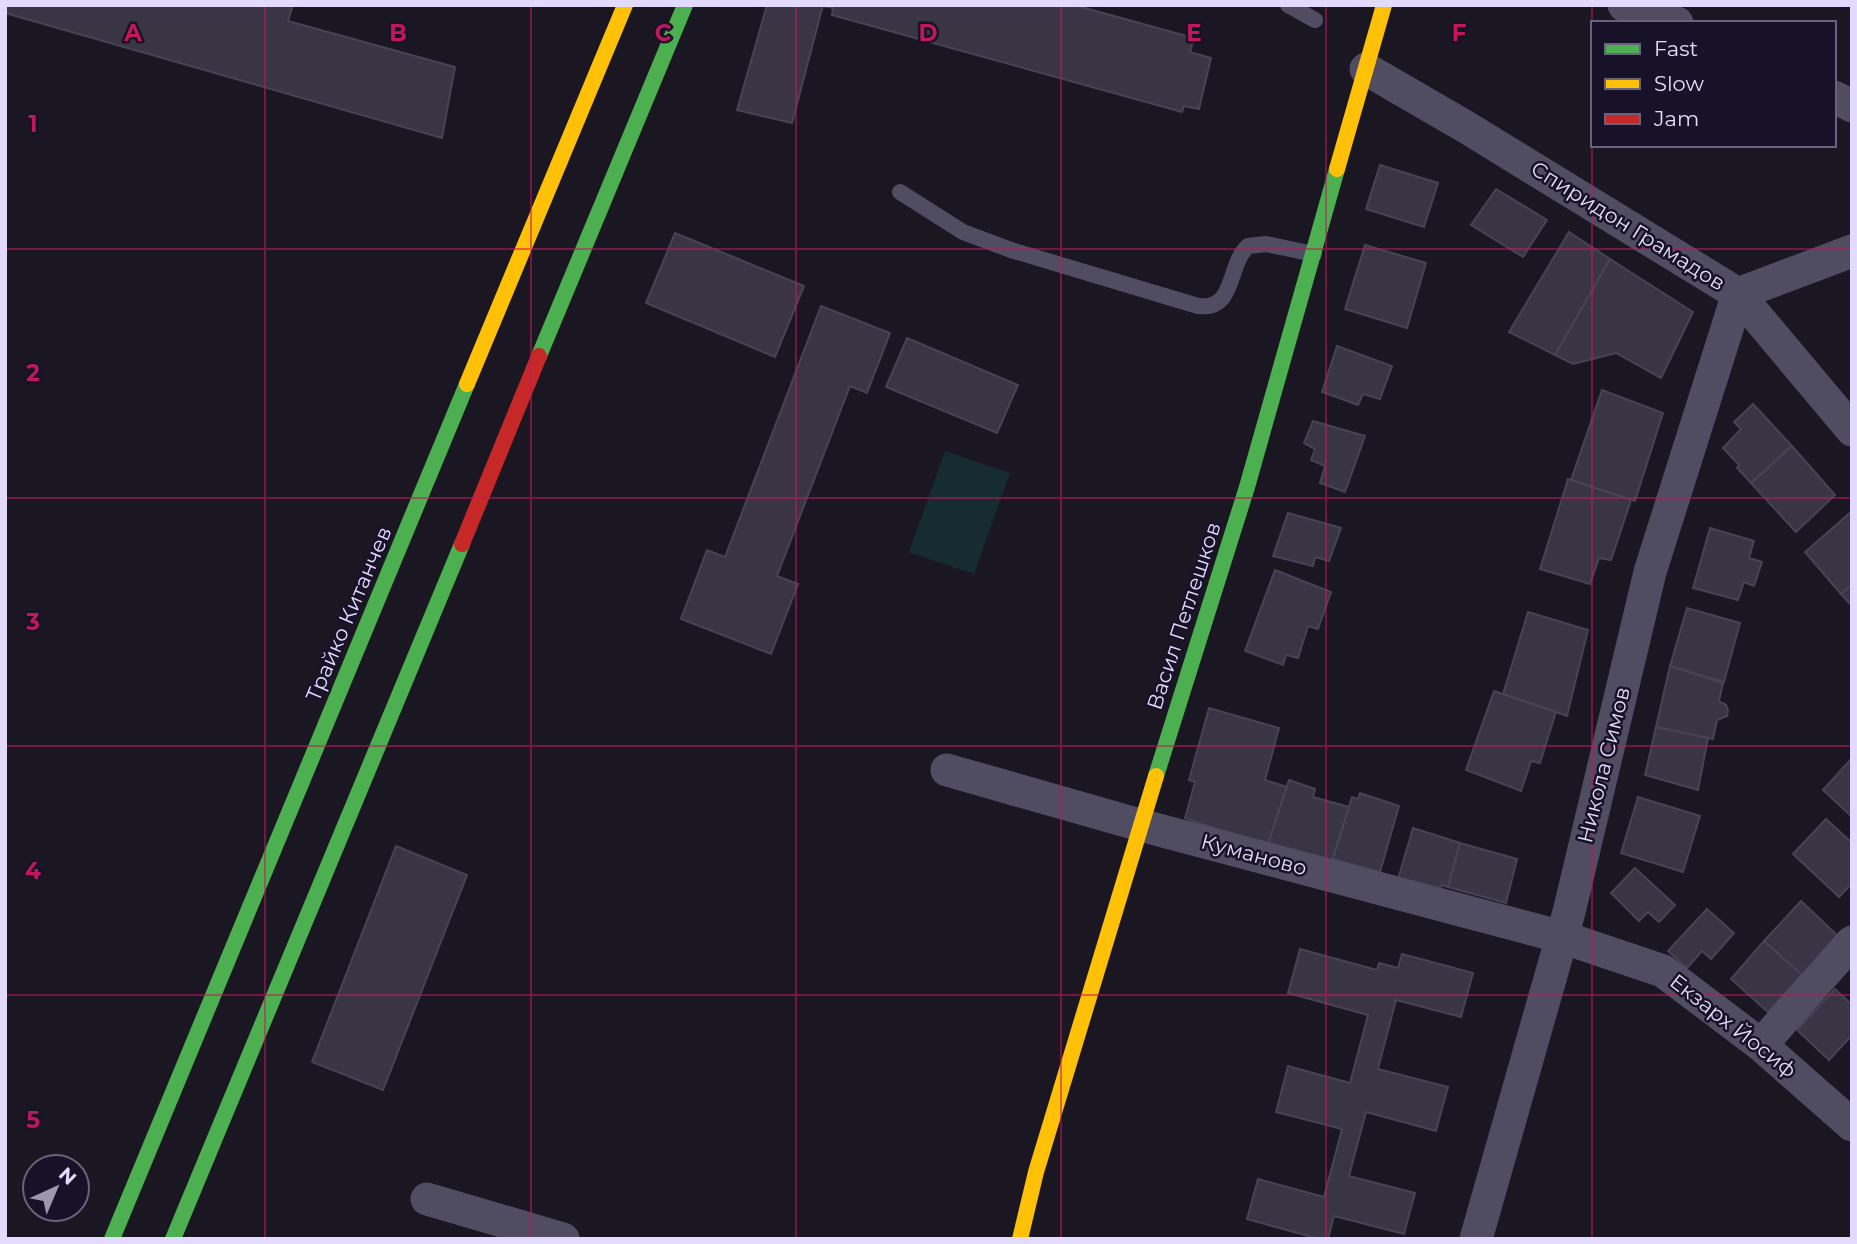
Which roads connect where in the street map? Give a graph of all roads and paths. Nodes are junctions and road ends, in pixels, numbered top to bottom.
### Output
1 (625, 5) edge
2 (685, 5) edge
3 (1288, 5) edge
4 (1384, 5) edge
5 (1624, 5) edge
6 (1315, 20) dead end
7 (1671, 21) edge
8 (1366, 69) junction
9 (1836, 98) edge
10 (1852, 106) edge
11 (900, 192) dead end
12 (1852, 251) edge
13 (1314, 254) junction
14 (1738, 294) junction
15 (1852, 430) edge
16 (947, 770) dead end
17 (1140, 825) junction
18 (1562, 937) junction
19 (1852, 942) edge
20 (1761, 1045) junction
21 (1852, 1125) edge
22 (427, 1199) dead end
23 (112, 1239) edge
24 (173, 1239) edge
25 (563, 1239) edge
26 (1020, 1239) edge
27 (1476, 1239) edge

1 - 23 street, Трайко Китанчев
2 - 24 street
3 - 6 lane
4 - 8 street, Васил Петлешков
5 - 7 street
8 - 13 street, Васил Петлешков
8 - 14 street, Спиридон Грамадов
9 - 10 street
11 - 13 lane
12 - 14 street
13 - 17 street, Васил Петлешков
14 - 15 street, Спиридон Грамадов
14 - 18 street, Никола Симов
16 - 17 street, Куманово
17 - 18 street, Куманово
17 - 26 street, Васил Петлешков
18 - 20 street, Екзарх Йосиф
18 - 27 street, Никола Симов
19 - 20 street
20 - 21 street, Екзарх Йосиф
22 - 25 street

